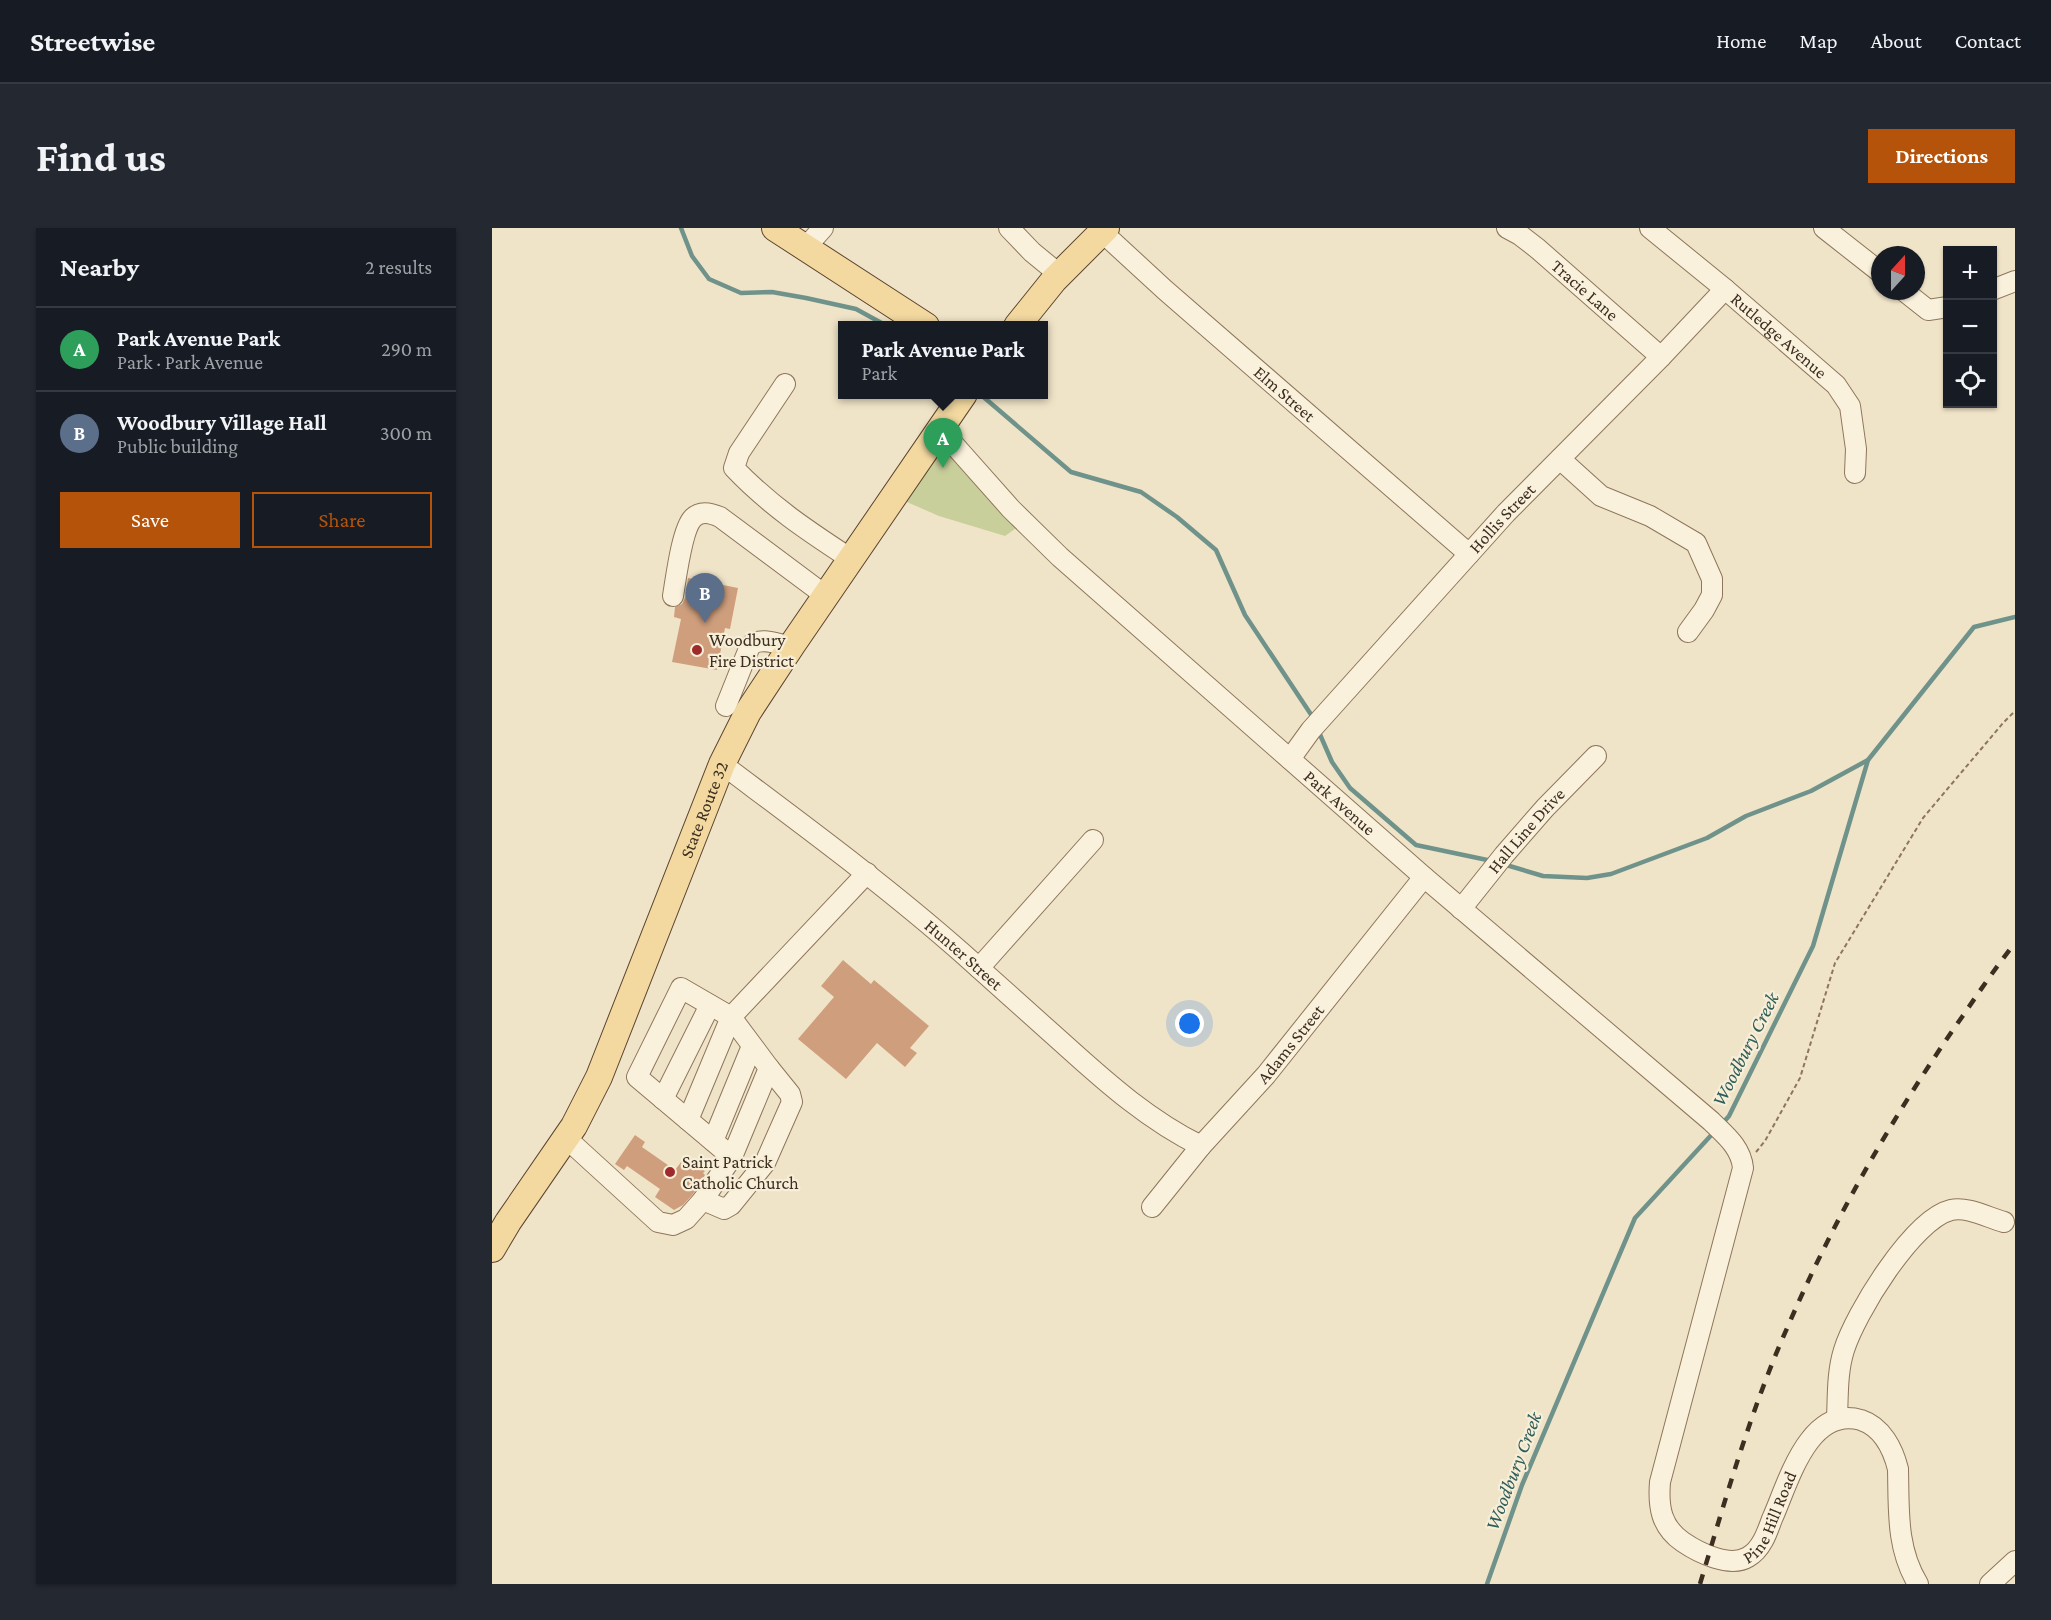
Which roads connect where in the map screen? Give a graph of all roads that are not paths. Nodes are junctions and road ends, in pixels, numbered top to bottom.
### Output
1 (775, 228) edge
2 (823, 228) edge
3 (1009, 228) edge
4 (1507, 228) edge
5 (1650, 228) edge
6 (1824, 228) edge
7 (1104, 230) edge
8 (806, 248) junction
9 (1871, 265) edge
10 (1060, 274) junction
11 (2015, 281) edge
12 (1997, 288) edge
13 (1725, 289) junction
14 (1915, 300) edge
15 (1943, 308) edge
16 (918, 321) edge
17 (1021, 321) edge
18 (1661, 357) junction
19 (785, 384) dead end
20 (961, 399) edge
21 (940, 429) junction
22 (1560, 459) junction
23 (1856, 473) dead end
24 (1469, 554) junction
25 (851, 559) junction
26 (673, 596) dead end
27 (825, 596) junction
28 (1688, 632) dead end
29 (791, 647) junction
30 (726, 706) dead end
31 (1596, 756) dead end
32 (1290, 759) junction
33 (722, 764) junction
34 (1092, 840) dead end
35 (867, 873) junction
36 (1424, 877) junction
37 (1461, 909) junction
38 (979, 968) junction
39 (710, 1005) junction
40 (732, 1017) junction
41 (752, 1046) junction
42 (770, 1068) junction
43 (663, 1099) junction
44 (688, 1120) junction
45 (566, 1138) junction
46 (713, 1141) junction
47 (1201, 1146) junction
48 (732, 1157) junction
49 (1743, 1168) joint
50 (703, 1200) junction
51 (1152, 1207) dead end
52 (2004, 1222) dead end
53 (492, 1249) edge
54 (1837, 1419) junction
55 (2015, 1561) edge
56 (1918, 1584) edge
57 (1990, 1584) edge

1 - 8 main road
2 - 8 street
3 - 10 street
4 - 18 street, Tracie Lane
5 - 13 street, Rutledge Avenue
6 - 9 street
7 - 10 main road
7 - 24 street, Elm Street
8 - 16 main road
10 - 17 main road
11 - 12 street
13 - 18 street, Hollis Street
13 - 23 street, Rutledge Avenue
14 - 15 street
18 - 22 street, Hollis Street
19 - 25 street
20 - 21 main road, State Route 32
21 - 25 main road, State Route 32
21 - 32 street, Park Avenue
22 - 24 street, Hollis Street
22 - 28 street
24 - 32 street, Hollis Street
25 - 27 main road, State Route 32
26 - 27 street
27 - 29 main road, State Route 32
29 - 30 street
29 - 33 main road, State Route 32
31 - 37 street, Hall Line Drive
32 - 36 street, Park Avenue
33 - 35 street, Hunter Street
33 - 45 main road, State Route 32
34 - 38 street
35 - 38 street, Hunter Street
35 - 40 street
36 - 37 street, Park Avenue
36 - 47 street, Adams Street
37 - 49 street, Park Avenue
38 - 47 street, Hunter Street
39 - 40 street
39 - 43 street
39 - 43 street
40 - 41 street
40 - 44 street
41 - 42 street
41 - 46 street
42 - 48 street
42 - 50 street
43 - 44 street
44 - 46 street
45 - 50 street
45 - 53 main road, State Route 32
46 - 48 street
47 - 51 street, Adams Street
48 - 50 street
49 - 54 street, Pine Hill Road
52 - 54 street
54 - 56 street
55 - 57 street

